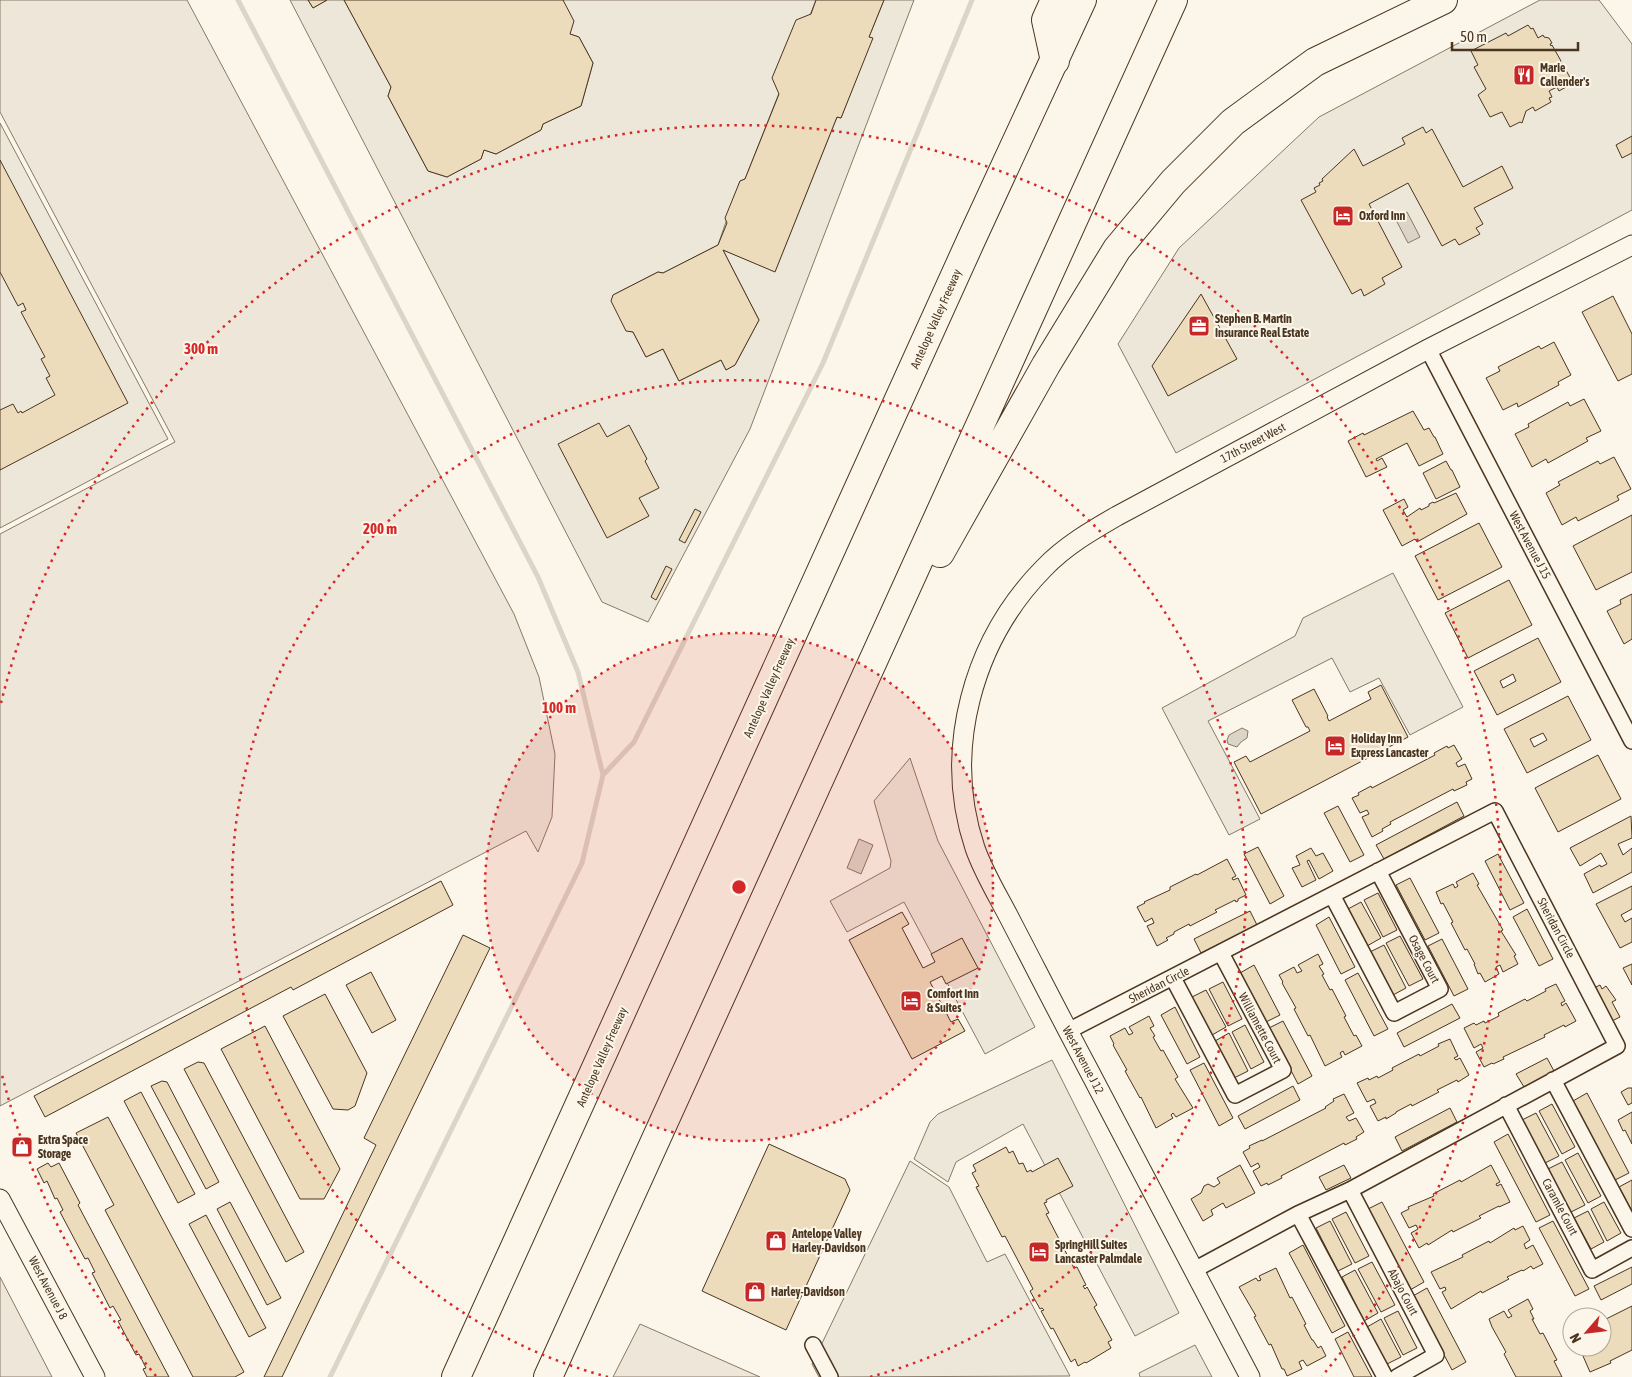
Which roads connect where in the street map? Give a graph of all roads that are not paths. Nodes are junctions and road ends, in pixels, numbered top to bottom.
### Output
1 (1055, 0) edge
2 (1082, 0) edge
3 (1173, 0) edge
4 (1443, 0) edge
5 (1055, 61) junction
6 (1632, 245) edge
7 (1428, 349) junction
8 (863, 684) junction
9 (964, 728) joint
10 (1632, 741) edge
11 (1378, 871) junction
12 (1332, 895) junction
13 (1221, 953) junction
14 (1173, 978) junction
15 (1068, 1031) junction
16 (1553, 1080) junction
17 (1506, 1105) junction
18 (1350, 1190) junction
19 (0, 1199) edge
20 (1298, 1214) junction
21 (1632, 1229) edge
22 (1632, 1248) edge
23 (1194, 1270) junction
24 (813, 1345) dead end
25 (95, 1377) edge
26 (456, 1377) edge
27 (548, 1377) edge
28 (830, 1377) edge
29 (1250, 1377) edge
30 (1385, 1377) edge
31 (1397, 1377) edge

1 - 5 highway
2 - 5 highway, Antelope Valley Freeway
3 - 8 highway
4 - 8 highway
5 - 26 highway, Antelope Valley Freeway
6 - 7 street, 17th Street West
7 - 9 street, 17th Street West
7 - 10 street, West Avenue J 15
8 - 27 highway
9 - 15 street, West Avenue J 12
11 - 12 street, Sheridan Circle
11 - 12 street, Osage Court
11 - 16 street, Sheridan Circle
12 - 13 street, Sheridan Circle
13 - 14 street, Sheridan Circle
13 - 14 street, Williamette Court
14 - 15 street, Sheridan Circle
15 - 23 street, West Avenue J 12
16 - 17 street, Sheridan Circle
16 - 21 street
17 - 18 street, Sheridan Circle
17 - 22 street, Caramle Court
18 - 20 street, Sheridan Circle
18 - 31 street, Abajo Court
19 - 25 street, West Avenue J 8
20 - 23 street, Sheridan Circle
20 - 30 street
23 - 29 street, West Avenue J 12
24 - 28 street

